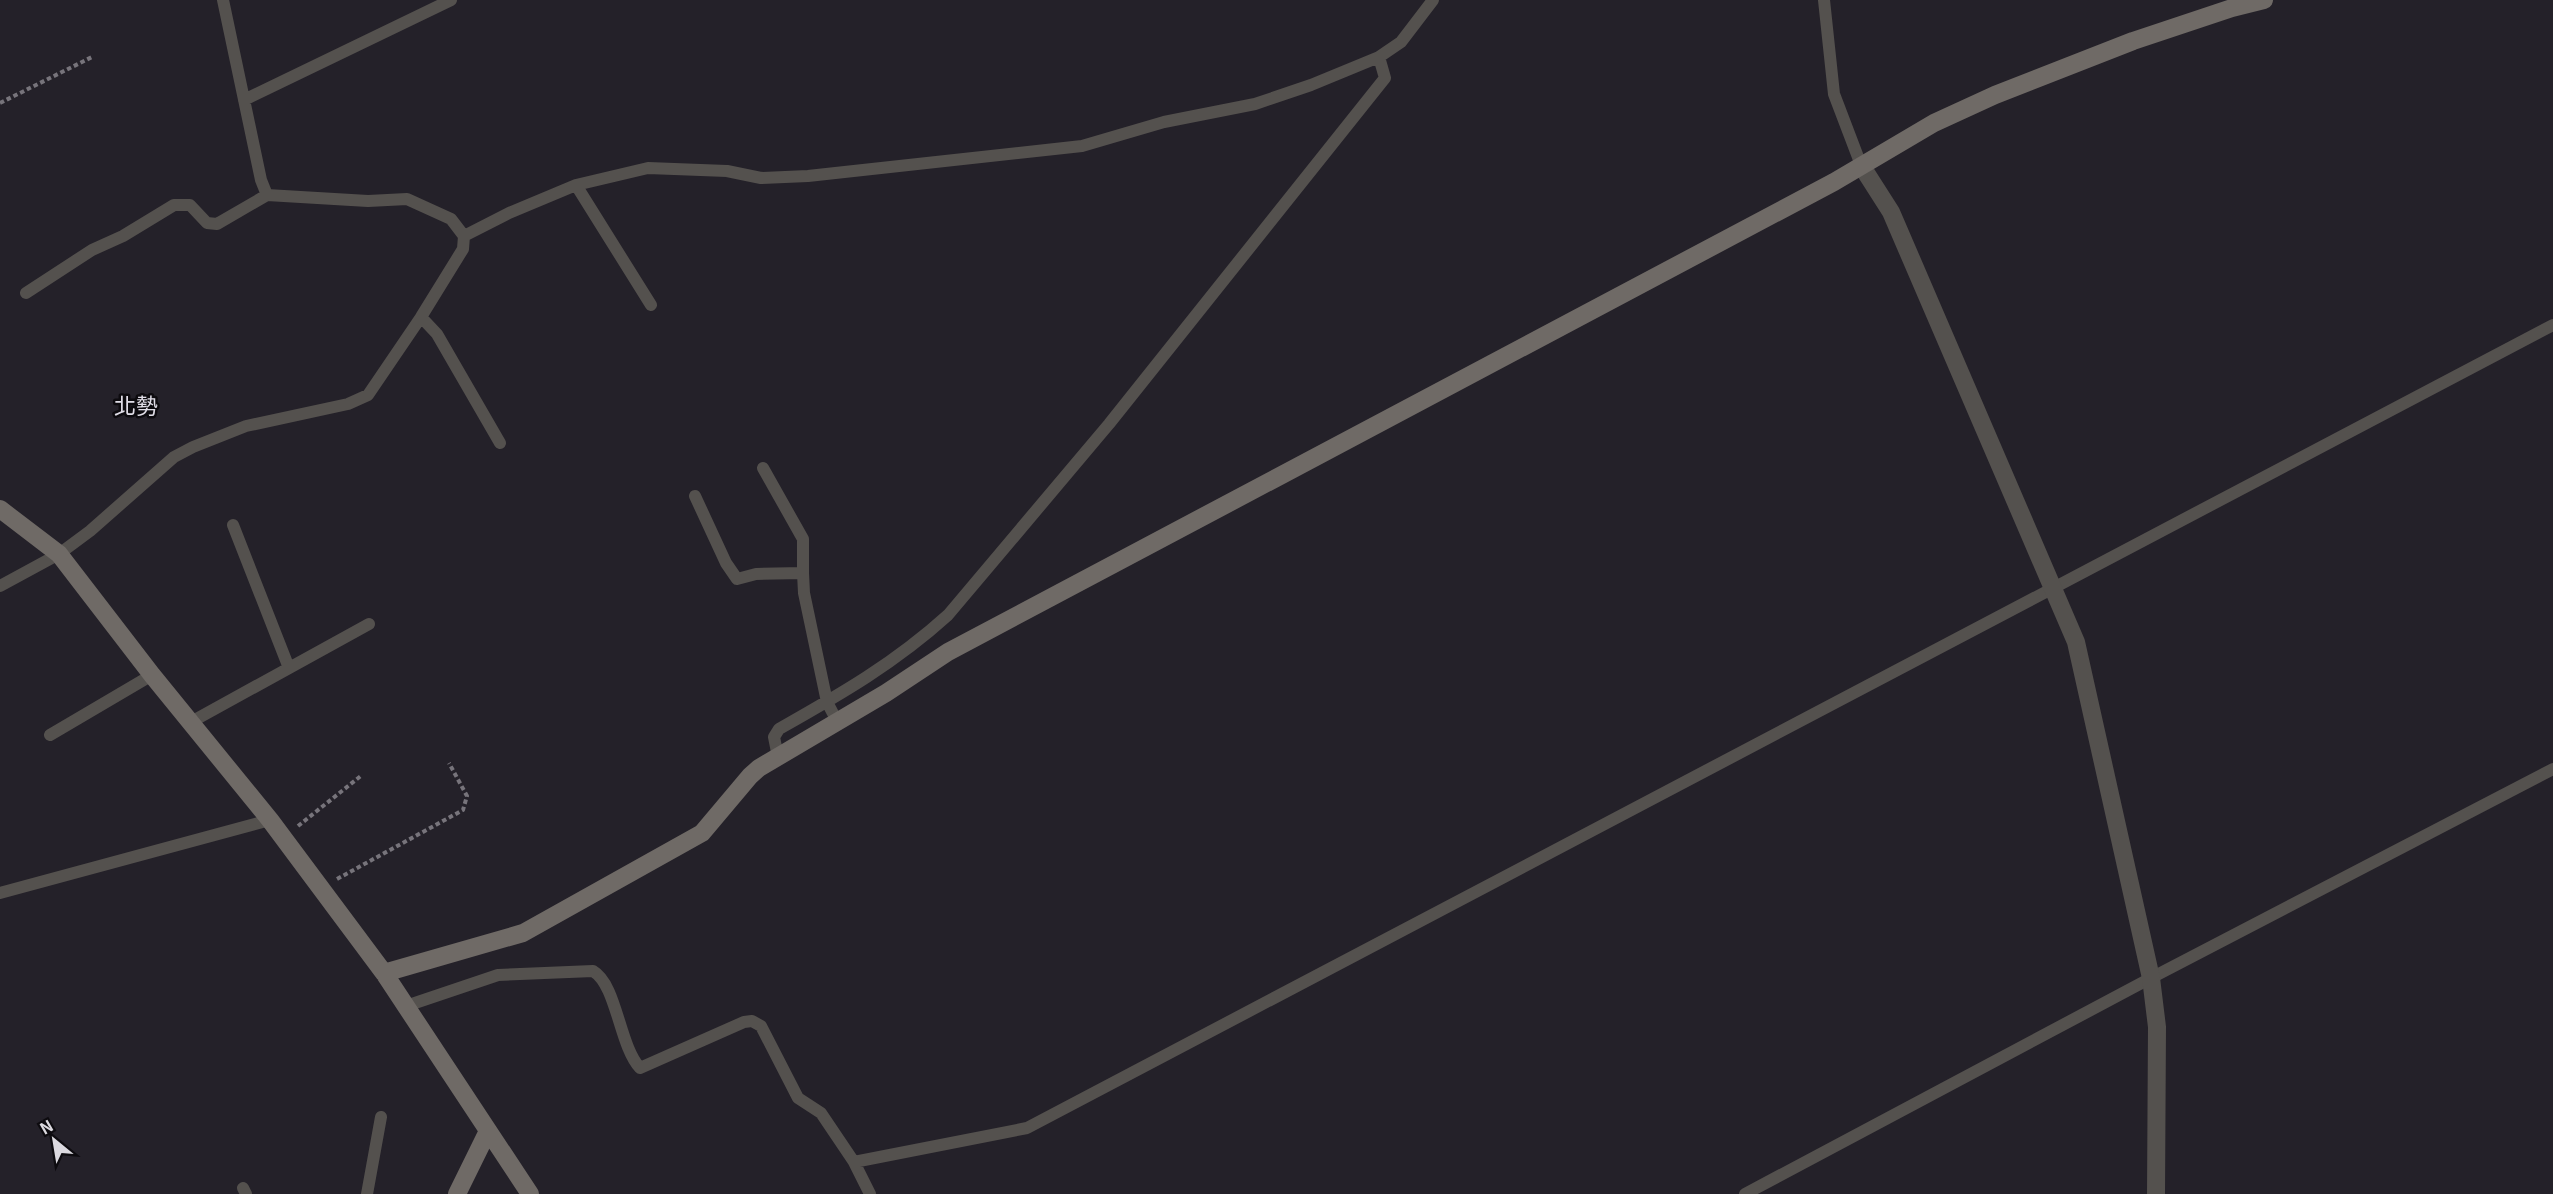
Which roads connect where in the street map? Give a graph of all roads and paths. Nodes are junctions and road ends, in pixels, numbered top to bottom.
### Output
1 (223, 0) edge
2 (452, 0) edge
3 (1433, 0) edge
4 (1824, 0) edge
5 (2264, 0) edge
6 (92, 57) dead end
7 (1379, 57) junction
8 (244, 100) junction
9 (0, 103) edge
10 (1861, 165) junction
11 (576, 185) junction
12 (267, 195) junction
13 (464, 236) junction
14 (26, 293) dead end
15 (651, 305) dead end
16 (421, 317) junction
17 (2553, 325) edge
18 (500, 443) dead end
19 (763, 468) dead end
20 (695, 496) dead end
21 (0, 509) edge
22 (233, 525) dead end
23 (59, 554) junction
24 (803, 573) junction
25 (0, 586) edge
26 (2054, 589) junction
27 (369, 624) dead end
28 (289, 668) junction
29 (152, 675) junction
30 (827, 702) junction
31 (190, 722) junction
32 (838, 723) junction
33 (50, 735) dead end
34 (778, 758) junction
35 (449, 763) dead end
36 (2553, 769) edge
37 (362, 775) dead end
38 (270, 820) junction
39 (284, 838) junction
40 (321, 888) junction
41 (0, 893) edge
42 (384, 973) junction
43 (2151, 978) junction
44 (406, 1006) junction
45 (381, 1117) dead end
46 (488, 1133) junction
47 (854, 1162) junction
48 (367, 1194) edge
49 (457, 1194) edge
50 (530, 1194) edge
51 (870, 1194) edge
52 (1745, 1194) edge
53 (2156, 1194) edge

1 - 8 lane
2 - 8 lane
3 - 7 lane
4 - 10 lane
5 - 10 street
6 - 9 path
7 - 11 lane
7 - 30 lane
8 - 12 lane
10 - 26 street
10 - 32 street
11 - 13 lane
11 - 15 lane
12 - 13 lane
12 - 14 lane
13 - 16 lane
16 - 18 lane
16 - 23 lane
17 - 26 lane
19 - 24 lane
20 - 24 lane
21 - 23 street
22 - 28 lane
23 - 25 lane
23 - 29 street
24 - 30 lane
26 - 43 street
26 - 47 lane
27 - 28 lane
28 - 31 lane
29 - 31 street
29 - 33 lane
30 - 32 lane
30 - 34 lane
31 - 38 street
32 - 34 street
34 - 42 street
35 - 40 path
36 - 43 lane
37 - 39 path
38 - 39 street
38 - 41 lane
39 - 40 street
40 - 42 street
42 - 44 street
43 - 52 lane
43 - 53 street
44 - 46 street
44 - 47 lane
45 - 48 lane
46 - 49 street
46 - 50 street
47 - 51 lane

